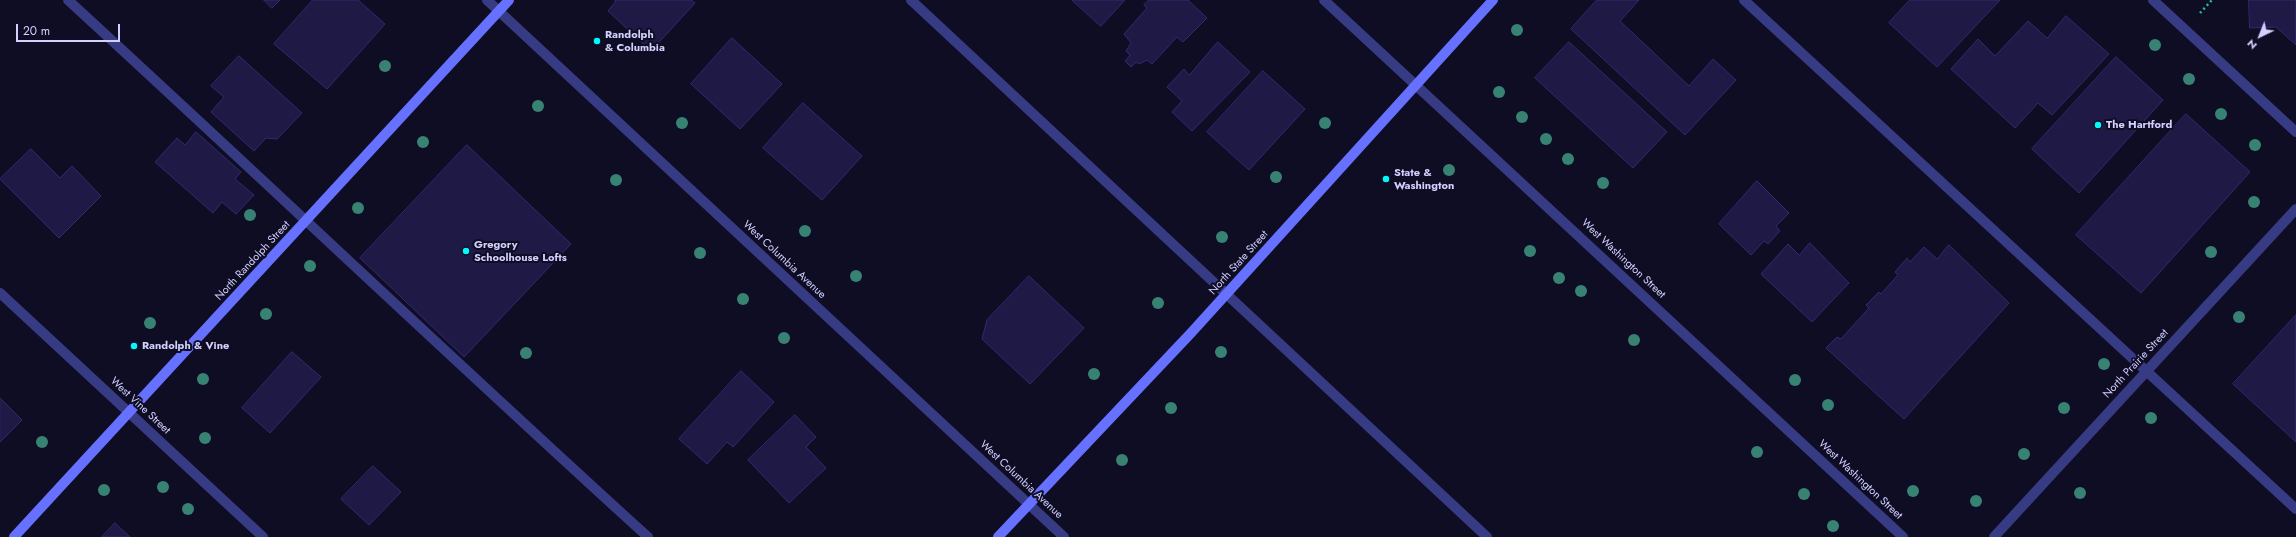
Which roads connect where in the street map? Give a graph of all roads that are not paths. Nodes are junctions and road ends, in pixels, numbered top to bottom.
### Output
1 (68, 0) edge
2 (487, 0) edge
3 (509, 0) edge
4 (911, 0) edge
5 (1324, 0) edge
6 (1493, 0) edge
7 (1744, 0) edge
8 (2153, 0) edge
9 (499, 11) junction
10 (1415, 85) junction
11 (2296, 132) edge
12 (2296, 208) edge
13 (306, 220) junction
14 (0, 293) edge
15 (1227, 294) junction
16 (2146, 371) junction
17 (129, 412) junction
18 (1028, 504) junction
19 (2296, 509) edge
20 (14, 537) edge
21 (263, 537) edge
22 (648, 537) edge
23 (998, 537) edge
24 (1064, 537) edge
25 (1486, 537) edge
26 (1904, 537) edge
27 (1994, 537) edge

1 - 13 street
2 - 9 street, West Columbia Avenue
3 - 9 main road, North Randolph Street
4 - 15 street
5 - 10 street, West Washington Street
6 - 10 main road, North State Street
7 - 16 street
8 - 11 street
9 - 13 main road, North Randolph Street
9 - 18 street, West Columbia Avenue
10 - 15 main road, North State Street
10 - 26 street, West Washington Street
12 - 16 street, North Prairie Street
13 - 17 main road, North Randolph Street
13 - 22 street
14 - 17 street, West Vine Street
15 - 18 main road, North State Street
15 - 25 street
16 - 19 street
16 - 27 street, North Prairie Street
17 - 20 main road, North Randolph Street
17 - 21 street, West Vine Street
18 - 23 main road, North State Street
18 - 24 street, West Columbia Avenue

